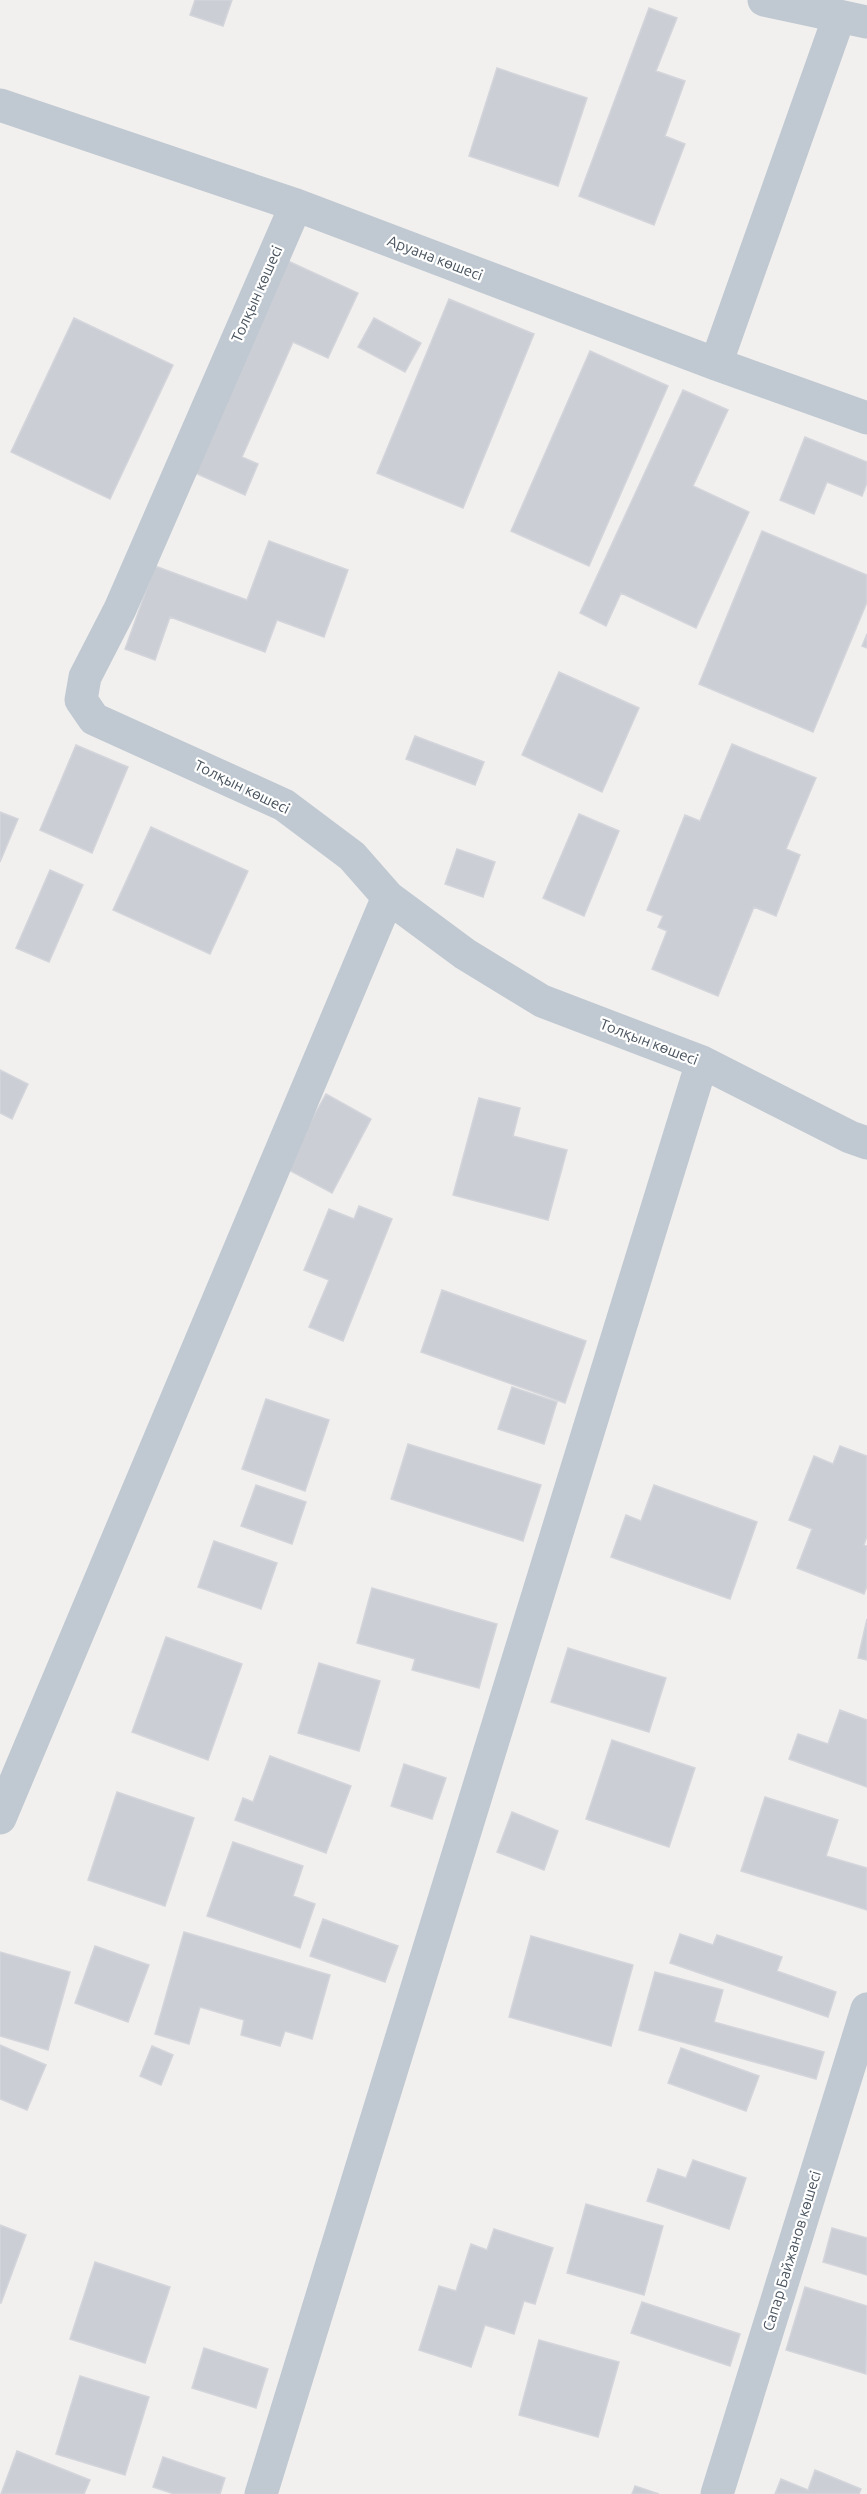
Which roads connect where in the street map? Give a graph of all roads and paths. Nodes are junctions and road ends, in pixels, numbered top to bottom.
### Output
1 (764, 0) edge
2 (853, 19) edge
3 (0, 105) edge
4 (296, 205) junction
5 (716, 364) junction
6 (867, 418) edge
7 (388, 897) junction
8 (702, 1062) junction
9 (867, 1143) edge
10 (1, 1812) edge
11 (867, 2008) edge
12 (261, 2494) edge
13 (717, 2494) edge

1 - 2 street
2 - 5 street
3 - 4 street, Аруана көшесі
4 - 5 street, Аруана көшесі
4 - 7 street, Толқын көшесі
5 - 6 street, Аруана көшесі
7 - 8 street, Толқын көшесі
7 - 10 street
8 - 9 street, Толқын көшесі
8 - 12 street
11 - 13 street, Сапар Байжанов көшесі

